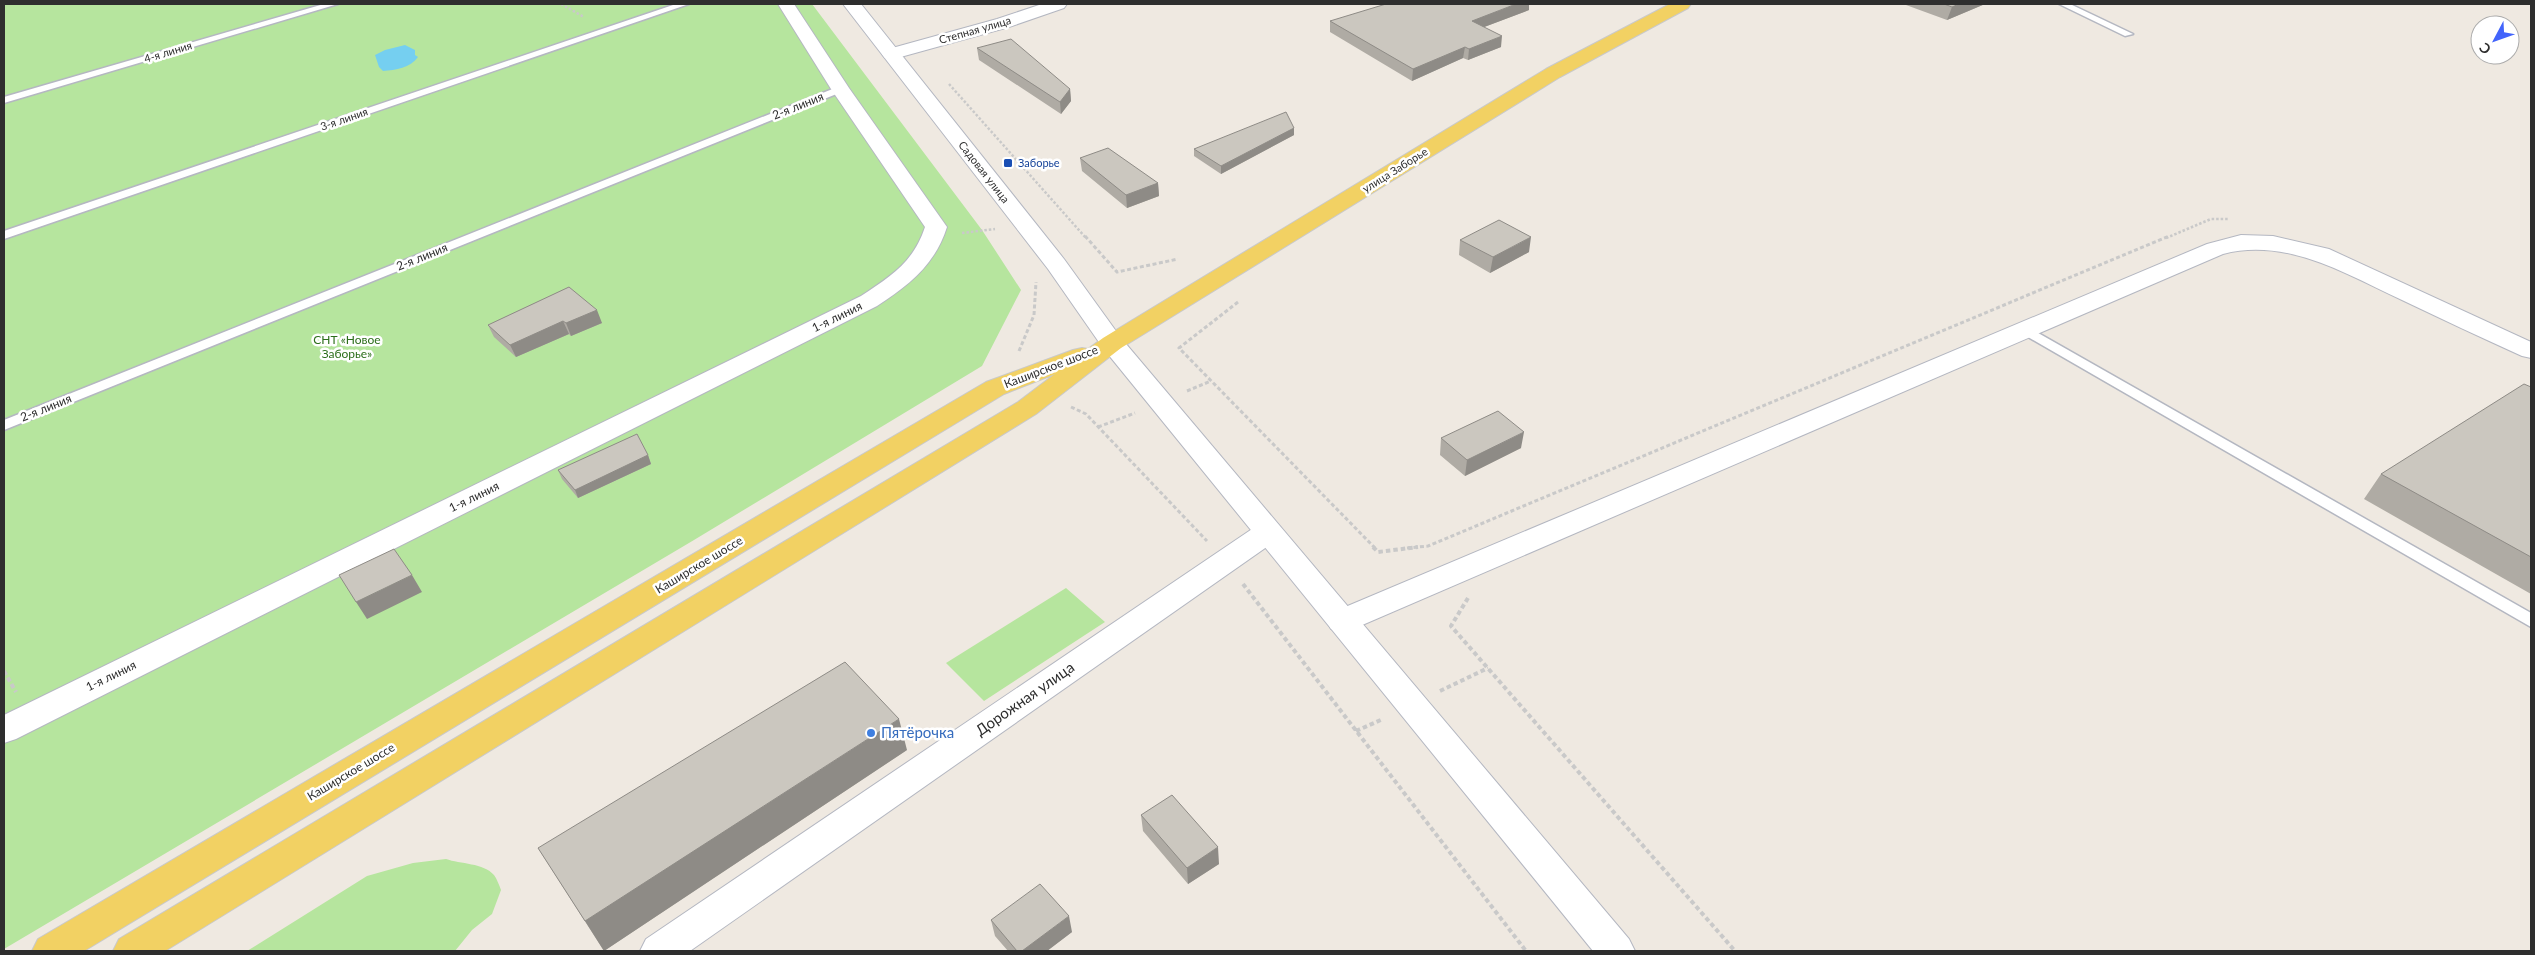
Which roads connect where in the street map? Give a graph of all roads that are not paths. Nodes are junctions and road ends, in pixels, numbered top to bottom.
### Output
1 (333, 4) edge
2 (684, 4) edge
3 (786, 4) edge
4 (852, 4) edge
5 (1058, 4) edge
6 (1682, 4) edge
7 (2063, 4) edge
8 (2128, 34) dead end
9 (891, 54) junction
10 (840, 89) junction
11 (4, 100) edge
12 (4, 235) edge
13 (2026, 330) junction
14 (1112, 344) junction
15 (2531, 351) edge
16 (4, 425) edge
17 (1268, 532) junction
18 (2531, 621) edge
19 (1342, 622) junction
20 (4, 730) edge
21 (51, 951) edge
22 (132, 951) edge
23 (659, 951) edge
24 (1616, 951) edge

1 - 11 lane, 4-я линия
2 - 12 lane, 3-я линия
3 - 10 street
4 - 9 street, Садовая улица
5 - 9 street, Степная улица
6 - 14 main road, улица Заборье
7 - 8 lane
9 - 14 street, Садовая улица
10 - 16 lane, 2-я линия
10 - 20 street, 1-я линия
13 - 15 street
13 - 18 lane
13 - 19 street
14 - 17 street, Садовая улица
14 - 21 main road, Каширское шоссе
14 - 22 main road, Каширское шоссе
17 - 19 street, Садовая улица
17 - 23 street, Дорожная улица
19 - 24 street, Садовая улица

